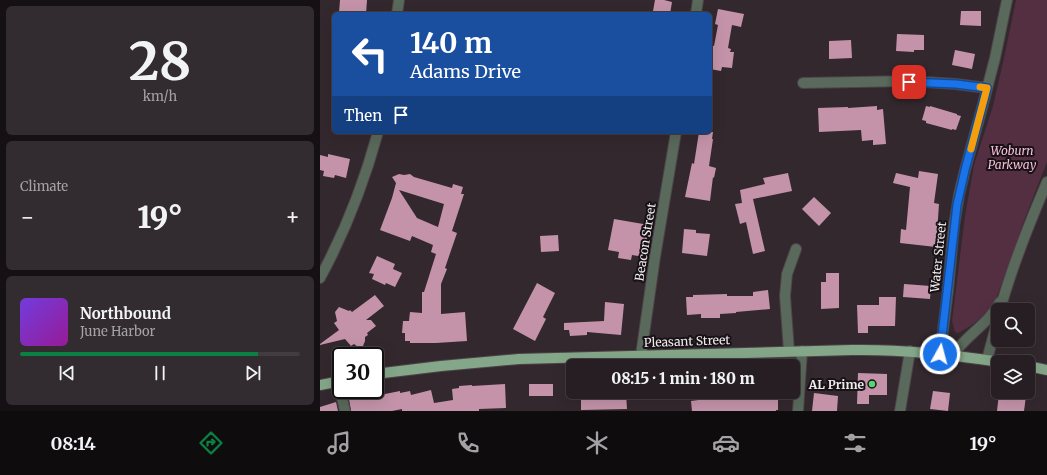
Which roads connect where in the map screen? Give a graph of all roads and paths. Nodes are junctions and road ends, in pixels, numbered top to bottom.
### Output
1 (399, 0) edge
2 (698, 0) edge
3 (1006, 0) edge
4 (397, 12) edge
5 (696, 12) edge
6 (803, 83) dead end
7 (987, 88) junction
8 (377, 134) edge
9 (676, 134) edge
10 (1047, 182) edge
11 (796, 249) dead end
12 (320, 278) edge
13 (1005, 293) junction
14 (1002, 303) edge
15 (991, 345) edge
16 (789, 351) junction
17 (802, 351) junction
18 (910, 351) junction
19 (940, 354) junction
20 (641, 356) junction
21 (952, 356) junction
22 (987, 360) junction
23 (991, 361) edge
24 (1035, 367) edge
25 (1047, 370) edge
26 (384, 373) edge
27 (332, 383) edge
28 (320, 385) edge
29 (343, 399) edge
30 (345, 411) edge
31 (798, 411) edge
32 (900, 411) edge

1 - 4 street
2 - 5 street
3 - 7 street, Water Street
6 - 7 street
7 - 19 street, Water Street
8 - 12 street
9 - 20 street, Beacon Street
10 - 13 street
11 - 16 street
13 - 14 street
13 - 21 street
15 - 22 street
16 - 17 main road, Pleasant Street
16 - 20 main road, Pleasant Street
17 - 18 main road, Pleasant Street
17 - 31 street
18 - 19 main road, Pleasant Street
18 - 32 street
19 - 21 main road, Pleasant Street
20 - 26 main road, Pleasant Street
21 - 22 main road, Pleasant Street
22 - 23 main road, Pleasant Street
24 - 25 main road
27 - 28 main road
29 - 30 street

